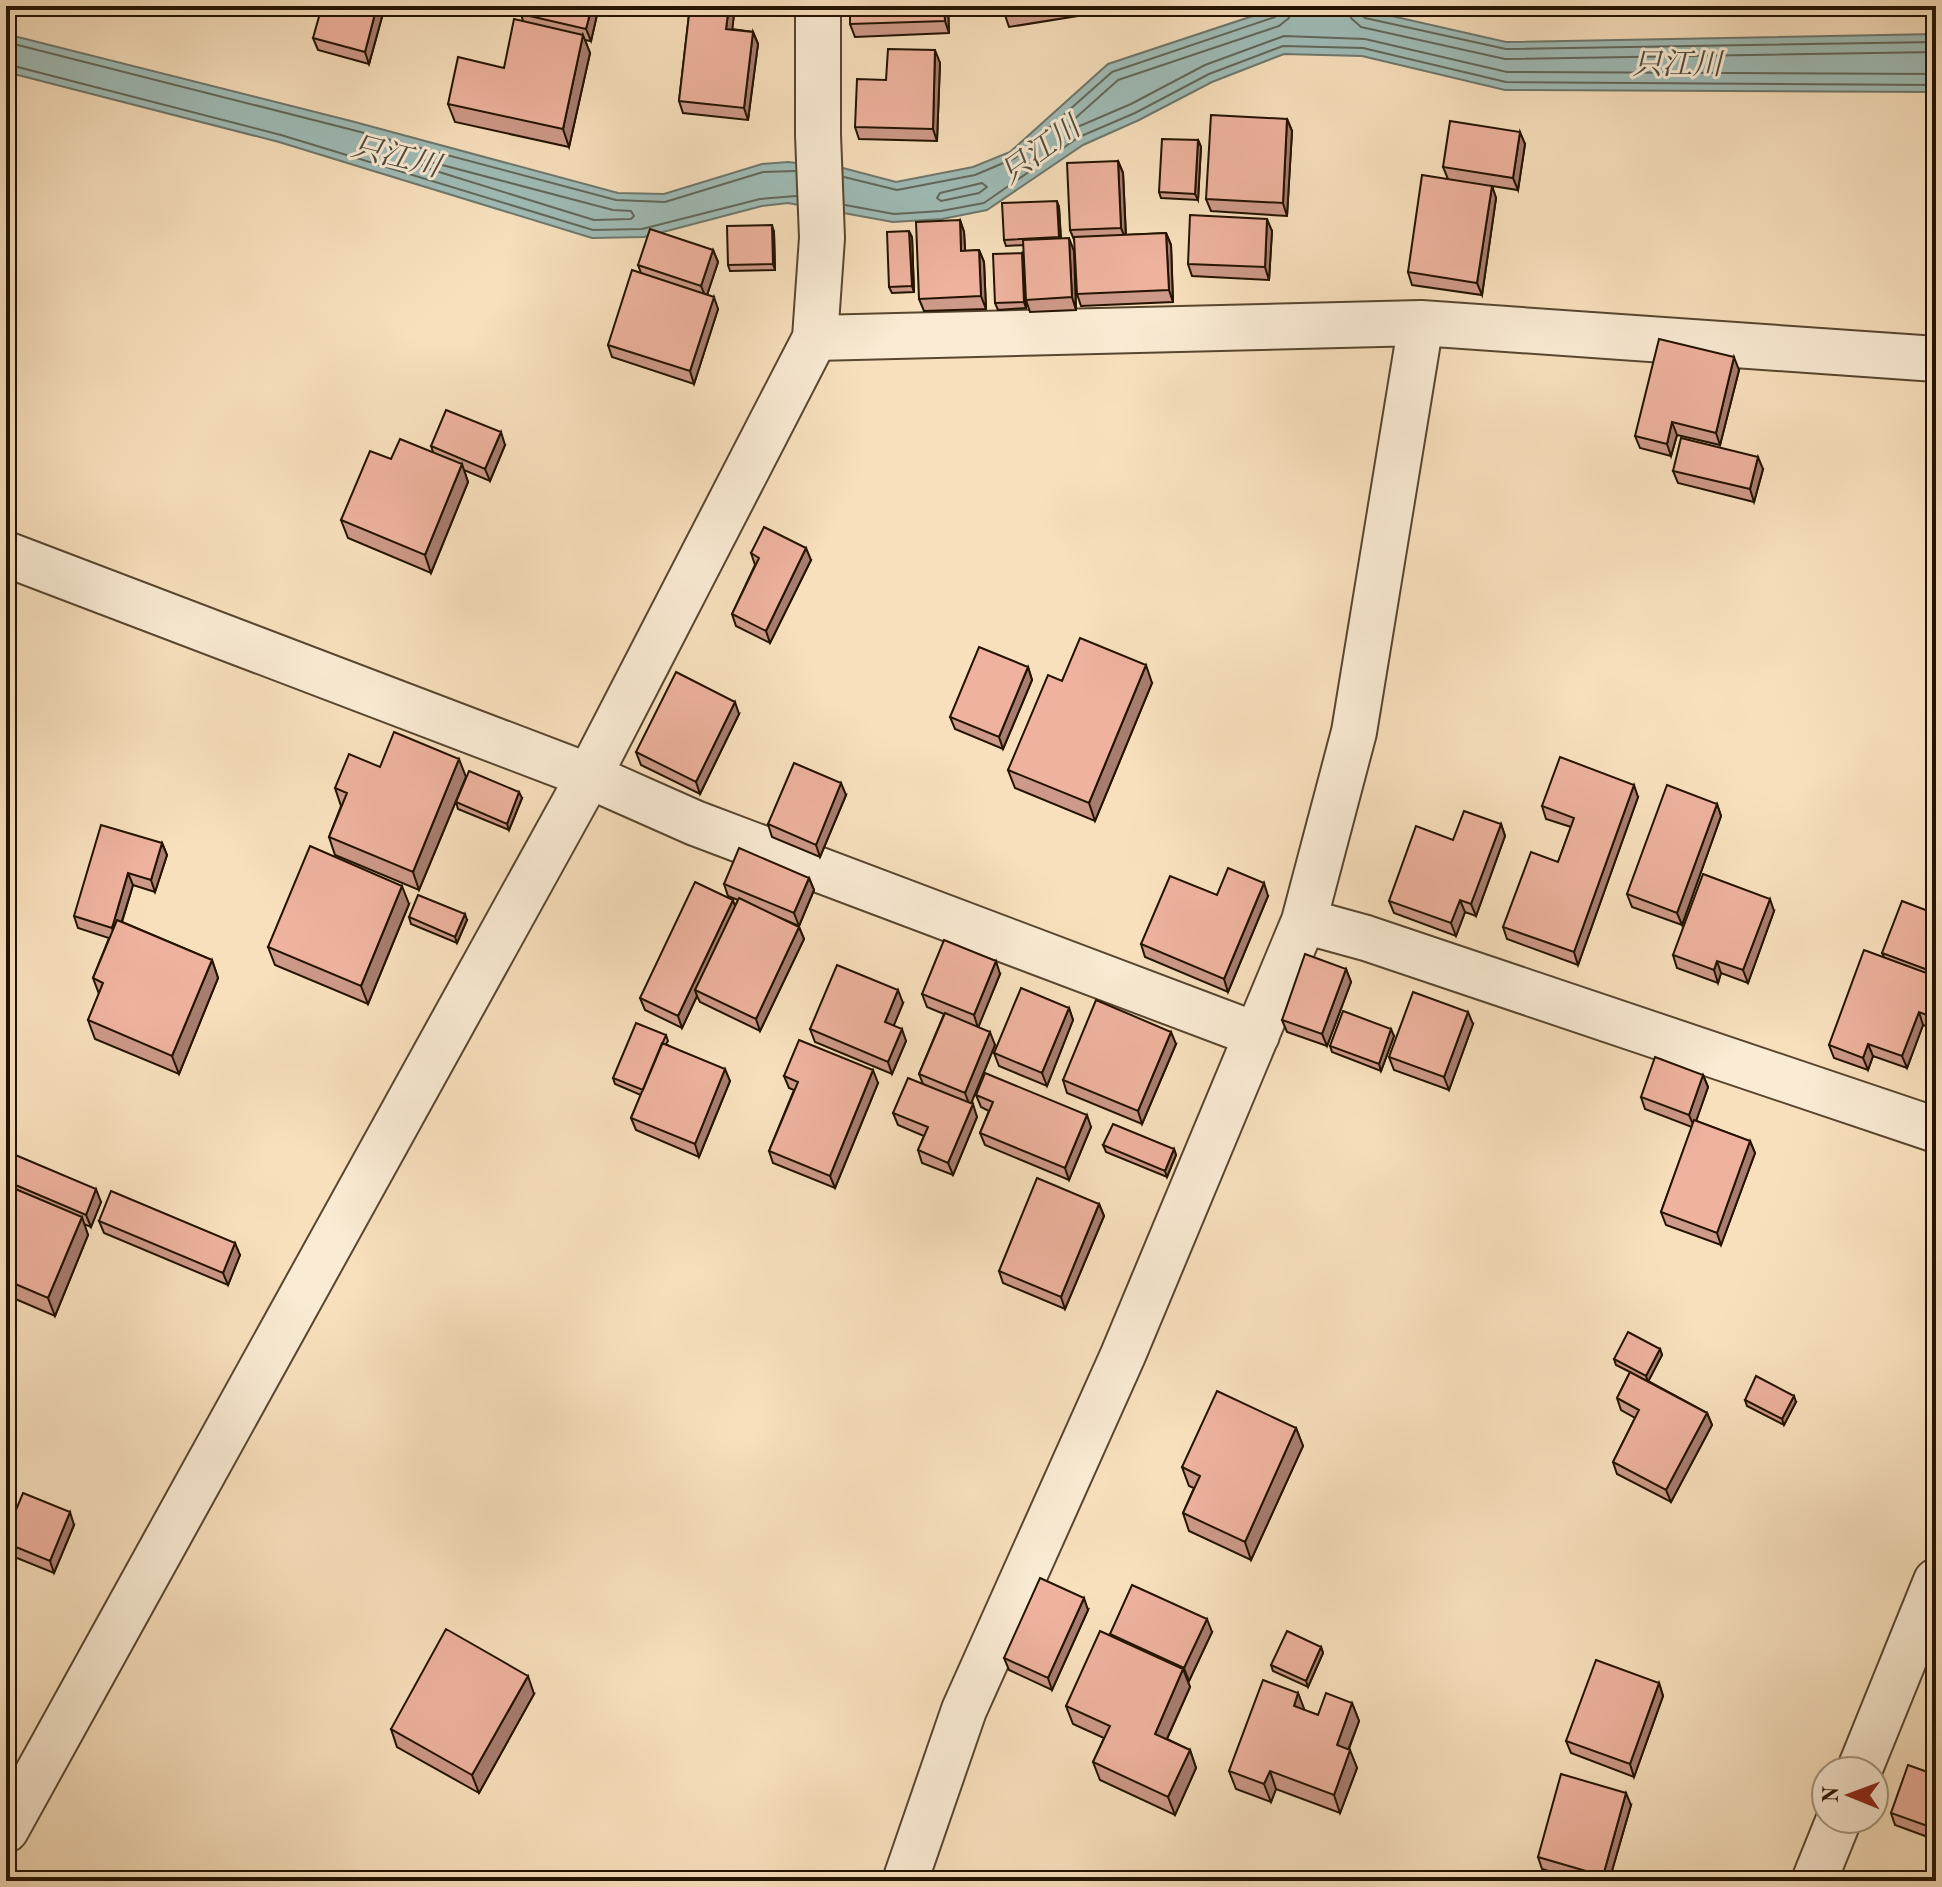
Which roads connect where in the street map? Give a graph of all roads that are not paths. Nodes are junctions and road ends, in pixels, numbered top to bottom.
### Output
1 (818, 6) edge
2 (1421, 323) junction
3 (815, 338) junction
4 (1936, 359) edge
5 (6, 554) edge
6 (589, 776) junction
7 (1304, 921) junction
8 (1257, 1035) junction
9 (1936, 1130) edge
10 (1936, 1581) edge
11 (1865, 1755) edge
12 (6, 1830) edge
13 (1833, 1835) edge
14 (905, 1881) edge
15 (1814, 1881) edge

1 - 3 street
2 - 3 street
2 - 4 street
2 - 7 street
3 - 6 street
5 - 6 street
6 - 8 street
6 - 12 street
7 - 8 street
7 - 9 street
8 - 14 street
10 - 11 street
13 - 15 street

